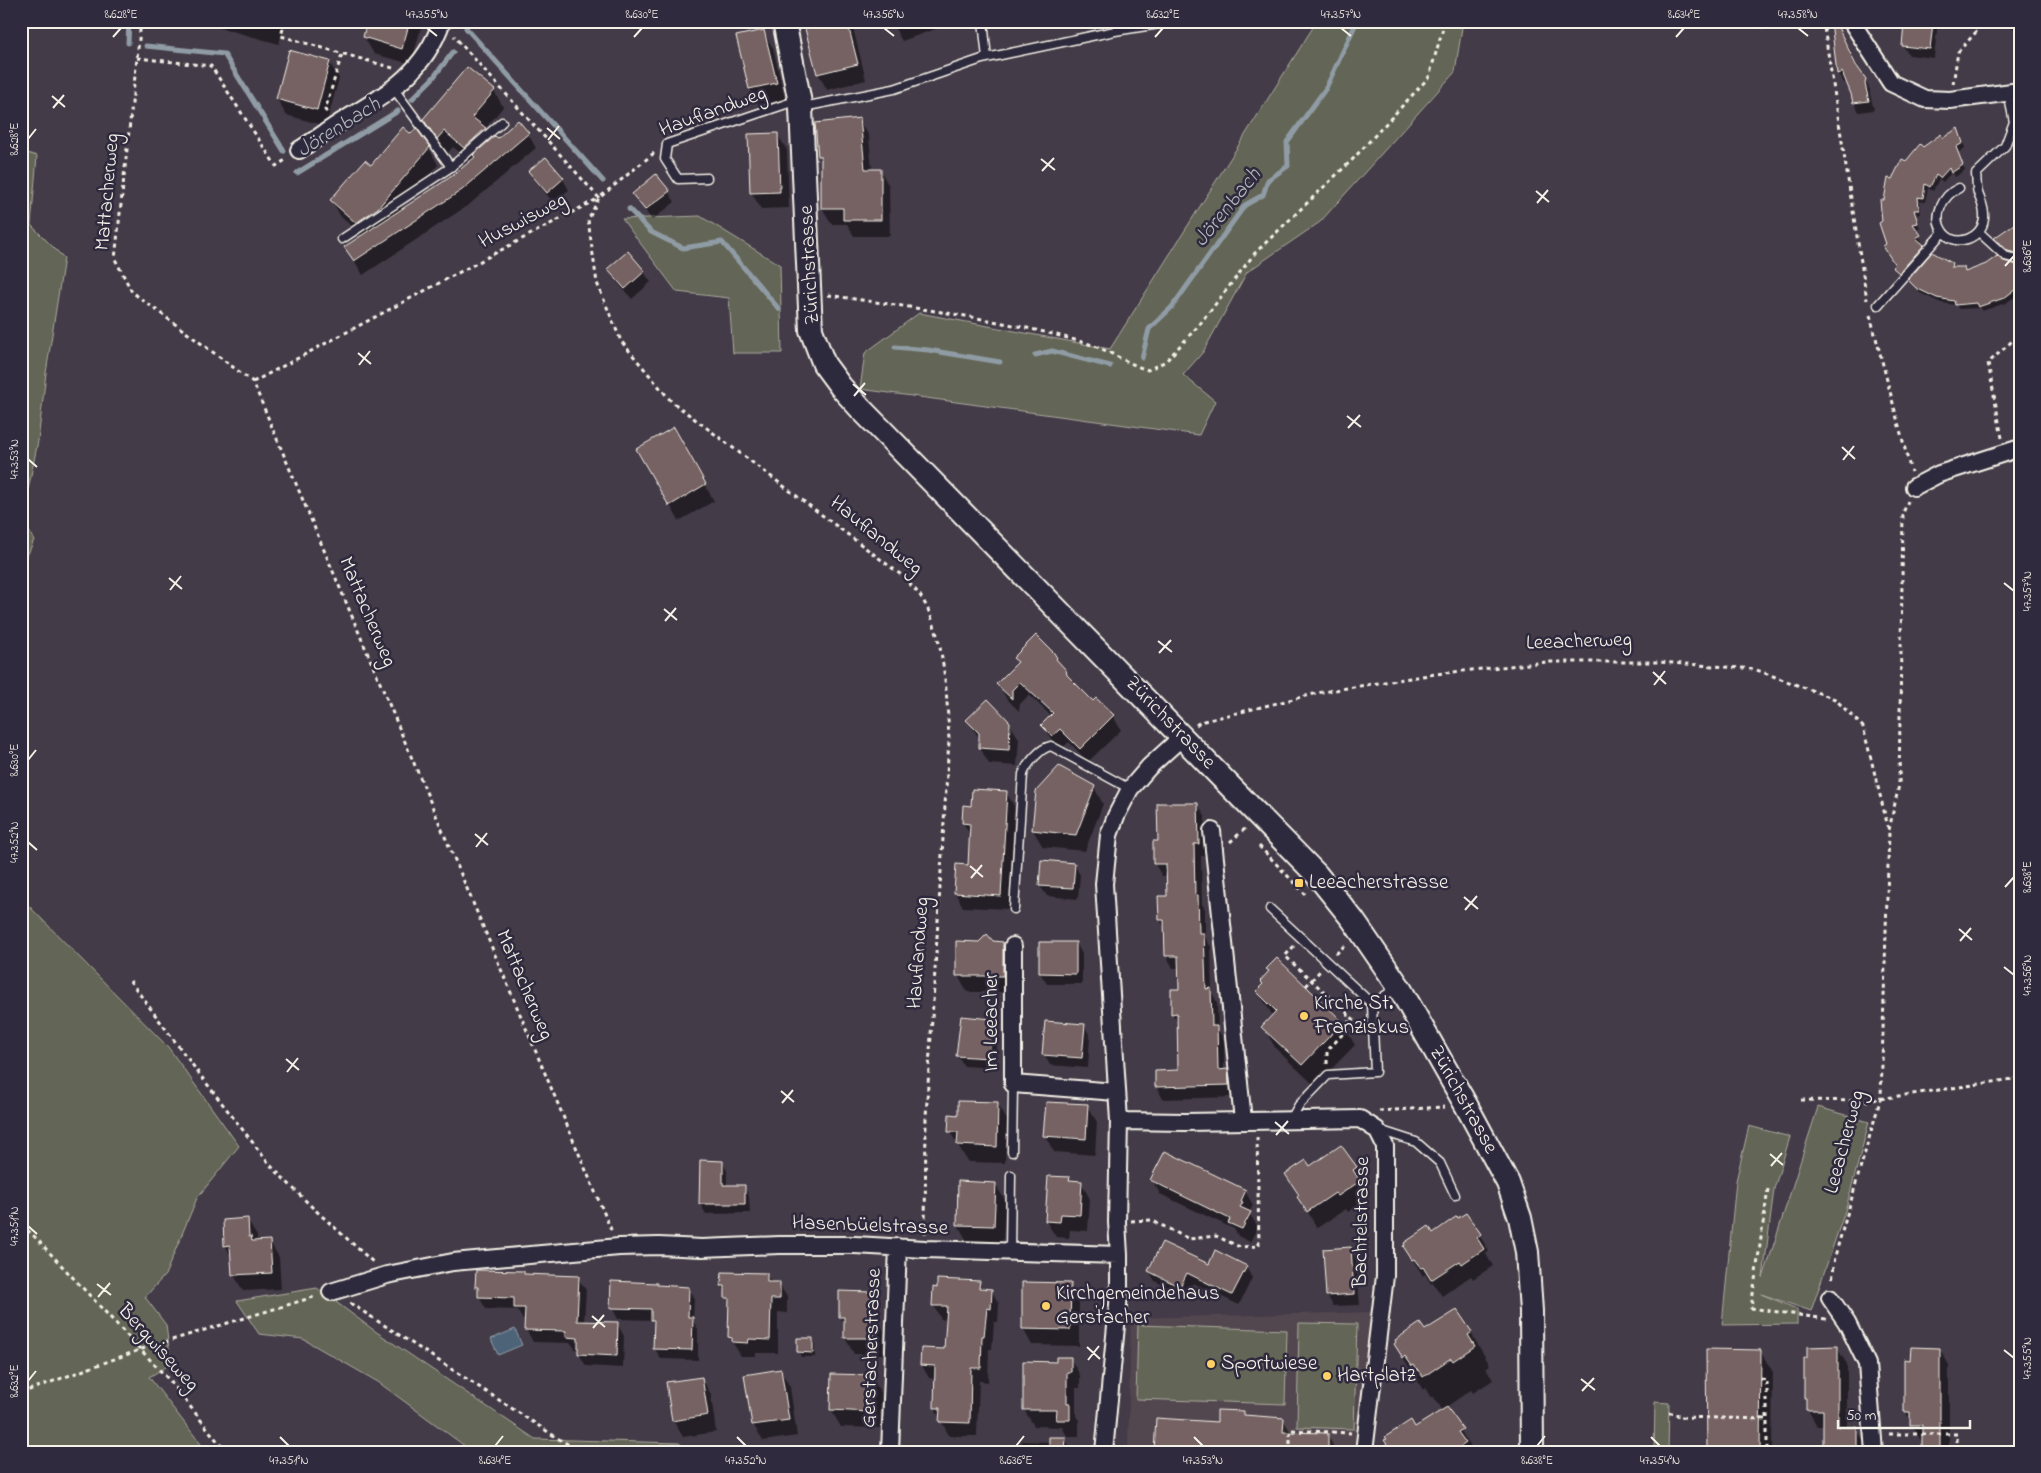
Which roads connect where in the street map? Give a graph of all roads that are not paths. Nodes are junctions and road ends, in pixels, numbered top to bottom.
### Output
1 (784, 21) edge
2 (982, 21) edge
3 (1115, 21) edge
4 (1178, 21) edge
5 (1851, 21) edge
6 (442, 22) edge
7 (1115, 31) junction
8 (987, 58) junction
9 (394, 89) junction
10 (2014, 92) edge
11 (800, 104) junction
12 (502, 122) dead end
13 (299, 150) road end
14 (451, 167) junction
15 (707, 178) dead end
16 (1959, 188) dead end
17 (1944, 232) junction
18 (1980, 232) junction
19 (342, 239) dead end
20 (2020, 260) edge
21 (1878, 304) dead end
22 (2012, 450) edge
23 (1914, 487) road end
24 (1182, 736) junction
25 (1130, 789) junction
26 (1212, 831) dead end
27 (1014, 909) dead end
28 (1270, 909) dead end
29 (1013, 946) dead end
30 (1399, 987) junction
31 (1372, 1004) junction
32 (1013, 1084) junction
33 (1116, 1092) junction
34 (1292, 1119) junction
35 (1250, 1120) junction
36 (1119, 1121) junction
37 (1377, 1130) junction
38 (1012, 1152) dead end
39 (1012, 1175) dead end
40 (1455, 1195) dead end
41 (898, 1247) junction
42 (1010, 1252) junction
43 (1119, 1254) junction
44 (331, 1292) road end
45 (1830, 1298) road end
46 (890, 1452) edge
47 (1104, 1452) edge
48 (1364, 1452) edge
49 (1532, 1452) edge
50 (1874, 1452) edge

1 - 11 main road, Zürichstrasse
2 - 8 lane
3 - 7 lane
4 - 7 lane, Hauflandweg
5 - 10 street
6 - 9 street
7 - 8 lane, Hauflandweg
8 - 11 lane, Hauflandweg
9 - 13 street
9 - 14 lane
10 - 18 lane
11 - 15 lane, Hauflandweg
11 - 24 main road, Zürichstrasse
12 - 14 lane
14 - 19 lane
16 - 17 lane
17 - 18 lane
17 - 21 lane
18 - 20 lane
22 - 23 street
24 - 25 street
24 - 30 main road, Zürichstrasse
25 - 27 lane
25 - 33 street
26 - 35 street
28 - 31 lane
29 - 32 street, Im Leeacher
30 - 31 lane
30 - 49 main road, Zürichstrasse
31 - 34 lane
32 - 33 street, Im Leeacher
32 - 38 lane
33 - 36 street
34 - 35 street
34 - 37 street, Bachtelstrasse
35 - 36 street
36 - 43 street
37 - 40 lane
37 - 48 street, Bachtelstrasse
39 - 42 lane
41 - 42 street, Hasenbüelstrasse
41 - 44 street, Hasenbüelstrasse
41 - 46 street, Gerstacherstrasse
42 - 43 street, Hasenbüelstrasse
43 - 47 street
45 - 50 street

